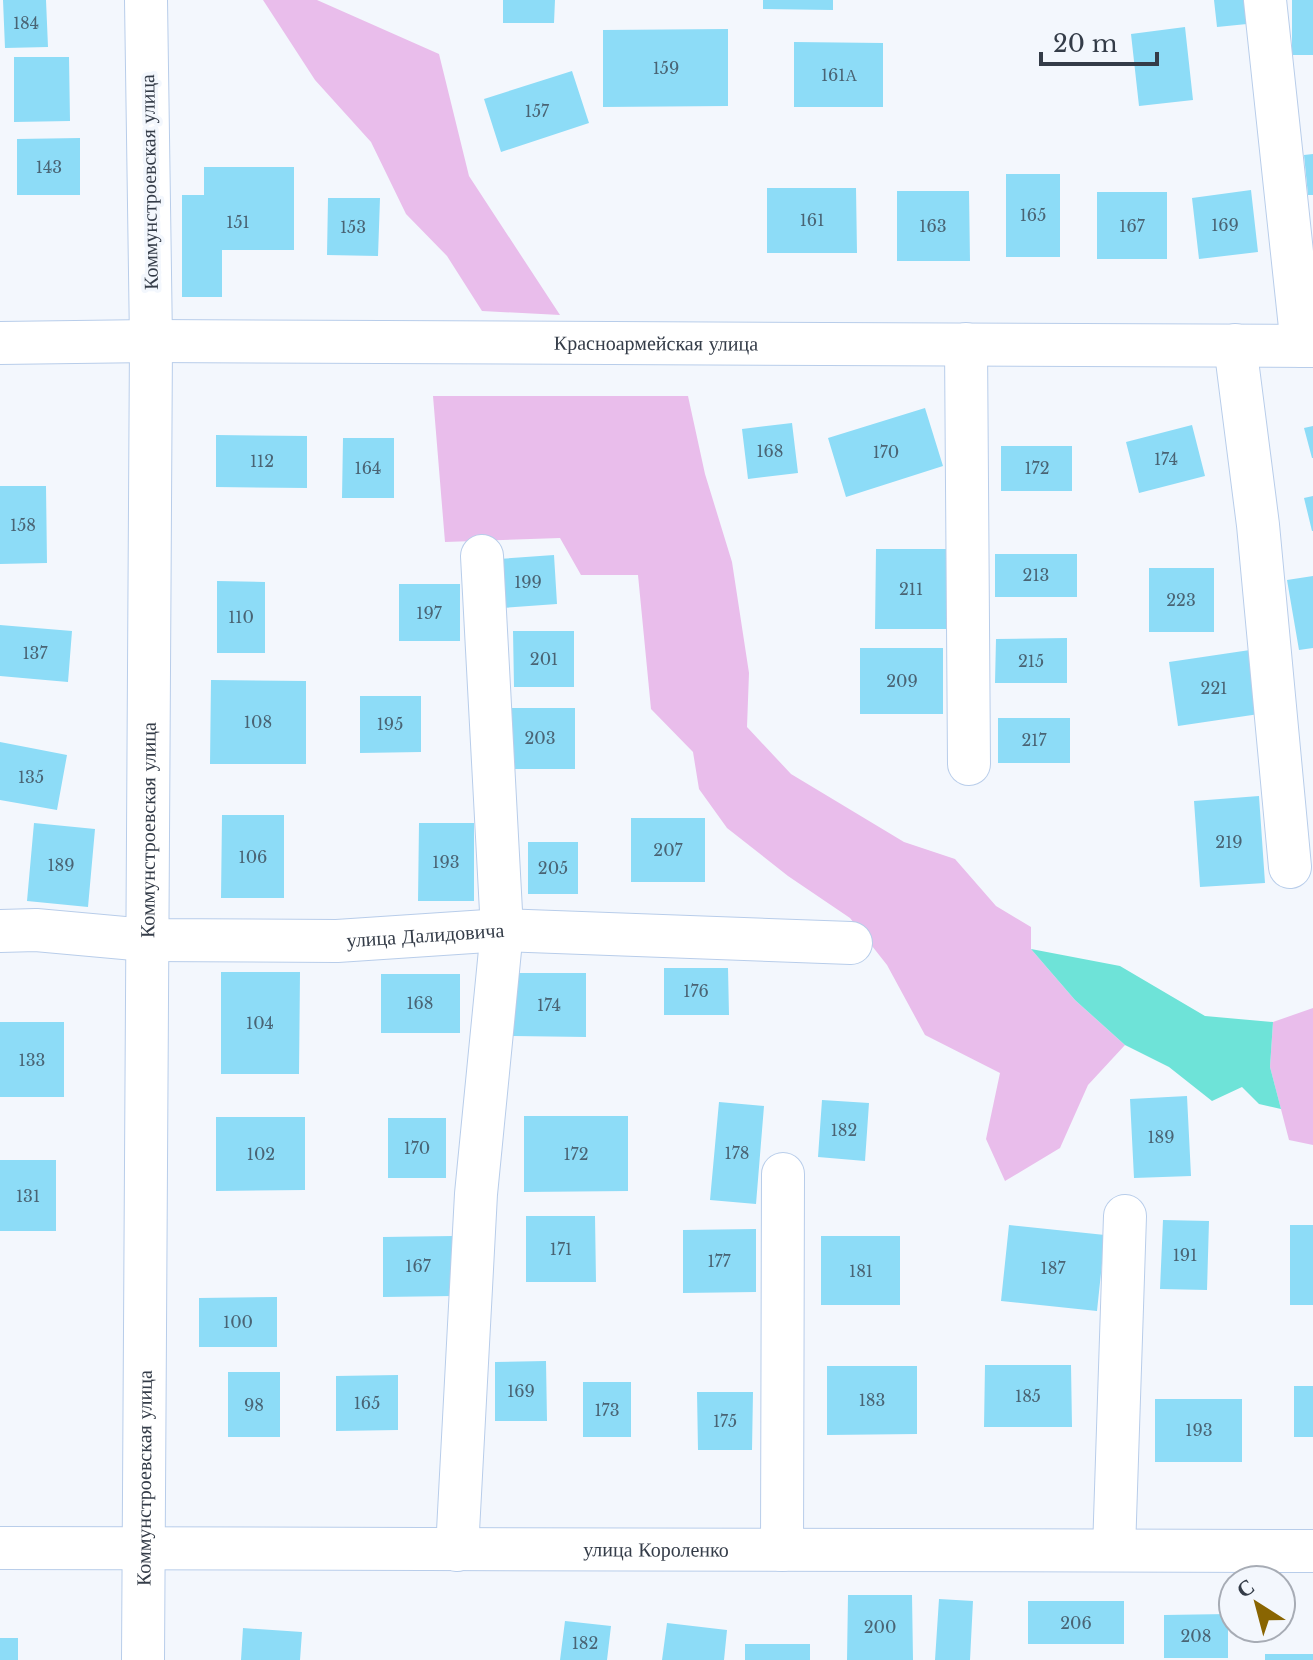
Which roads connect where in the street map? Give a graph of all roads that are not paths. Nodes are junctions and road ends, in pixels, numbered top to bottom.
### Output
1 (146, 0) edge
2 (1265, 0) edge
3 (151, 341) junction
4 (0, 343) edge
5 (966, 344) junction
6 (1235, 345) junction
7 (1308, 346) edge
8 (482, 556) dead end
9 (969, 764) dead end
10 (1290, 867) dead end
11 (502, 930) junction
12 (0, 931) edge
13 (146, 940) junction
14 (851, 943) dead end
15 (783, 1174) dead end
16 (1125, 1216) dead end
17 (0, 1548) edge
18 (143, 1549) junction
19 (457, 1550) junction
20 (782, 1550) junction
21 (1114, 1550) junction
22 (1313, 1551) edge
23 (143, 1660) edge

1 - 3 street, Коммунстроевская улица
2 - 7 street
3 - 4 street, Красноармейская улица
3 - 5 street, Красноармейская улица
3 - 13 street, Коммунстроевская улица
5 - 6 street, Красноармейская улица
5 - 9 street
6 - 7 street, Красноармейская улица
6 - 10 street
8 - 11 street
11 - 13 street, улица Далидовича
11 - 14 street, улица Далидовича
11 - 19 street
12 - 13 street, улица Далидовича
13 - 18 street, Коммунстроевская улица
15 - 20 street
16 - 21 street
17 - 18 street, улица Короленко
18 - 19 street, улица Короленко
18 - 23 street, Коммунстроевская улица
19 - 20 street, улица Короленко
20 - 21 street, улица Короленко
21 - 22 street, улица Короленко

